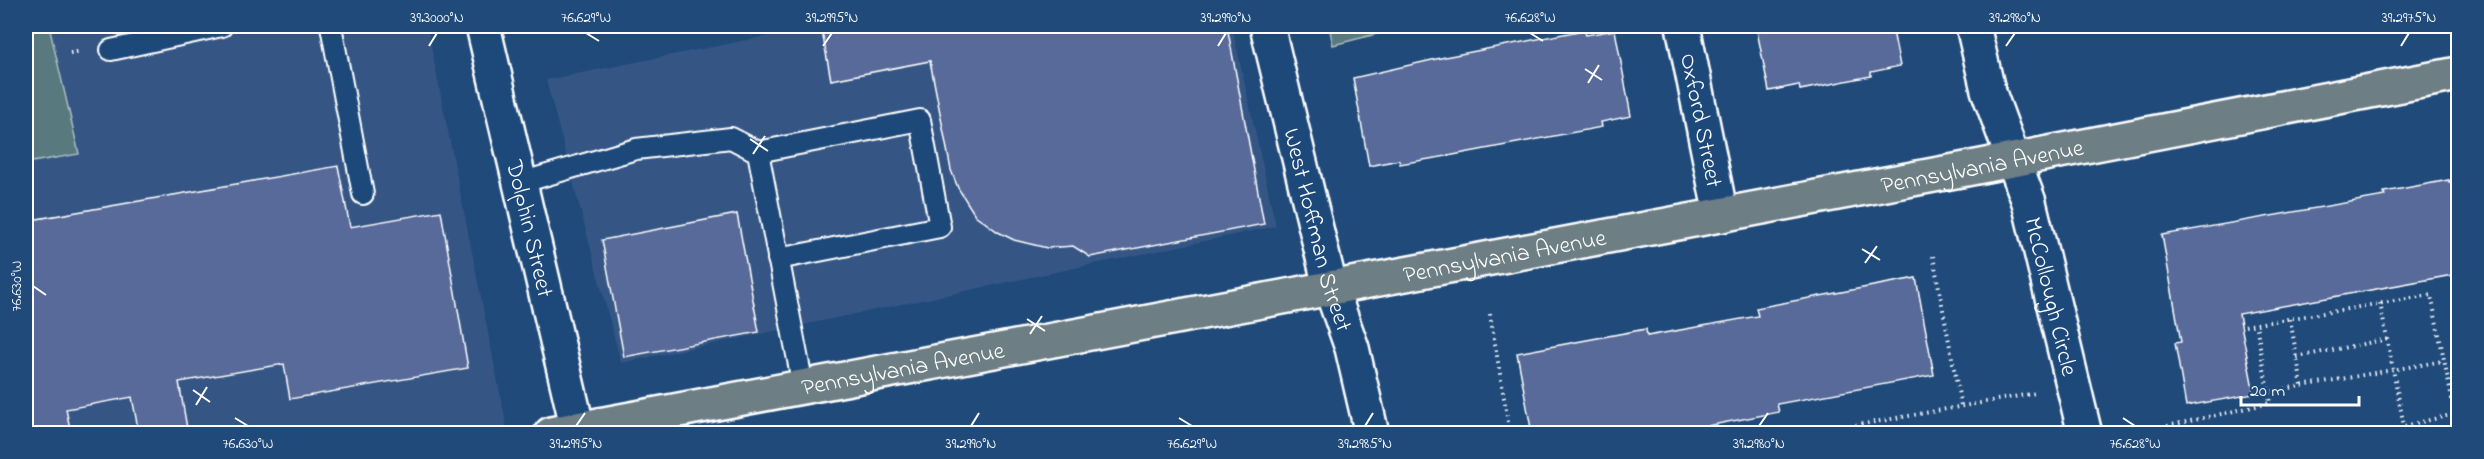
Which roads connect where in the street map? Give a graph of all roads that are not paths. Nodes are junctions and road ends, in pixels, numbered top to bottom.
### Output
1 (222, 26) edge
2 (331, 26) edge
3 (483, 26) edge
4 (1267, 26) edge
5 (1683, 26) edge
6 (1973, 26) edge
7 (111, 50) dead end
8 (2458, 74) edge
9 (758, 152) junction
10 (2013, 160) junction
11 (520, 183) junction
12 (363, 194) dead end
13 (1721, 215) junction
14 (778, 259) junction
15 (1330, 286) junction
16 (803, 386) junction
17 (569, 432) edge
18 (1372, 434) edge
19 (2085, 434) edge

1 - 7 lane
2 - 12 lane
3 - 11 street, Dolphin Street
4 - 15 street, West Hoffman Street
5 - 13 street, Oxford Street
6 - 10 street, McCollough Circle
8 - 10 main road, Pennsylvania Avenue
9 - 11 lane
9 - 14 lane
9 - 14 lane
10 - 13 main road, Pennsylvania Avenue
10 - 19 street, McCollough Circle
11 - 17 street, Dolphin Street
13 - 15 main road, Pennsylvania Avenue
14 - 16 lane
15 - 16 main road, Pennsylvania Avenue
15 - 18 street, West Hoffman Street
16 - 17 main road, Pennsylvania Avenue

